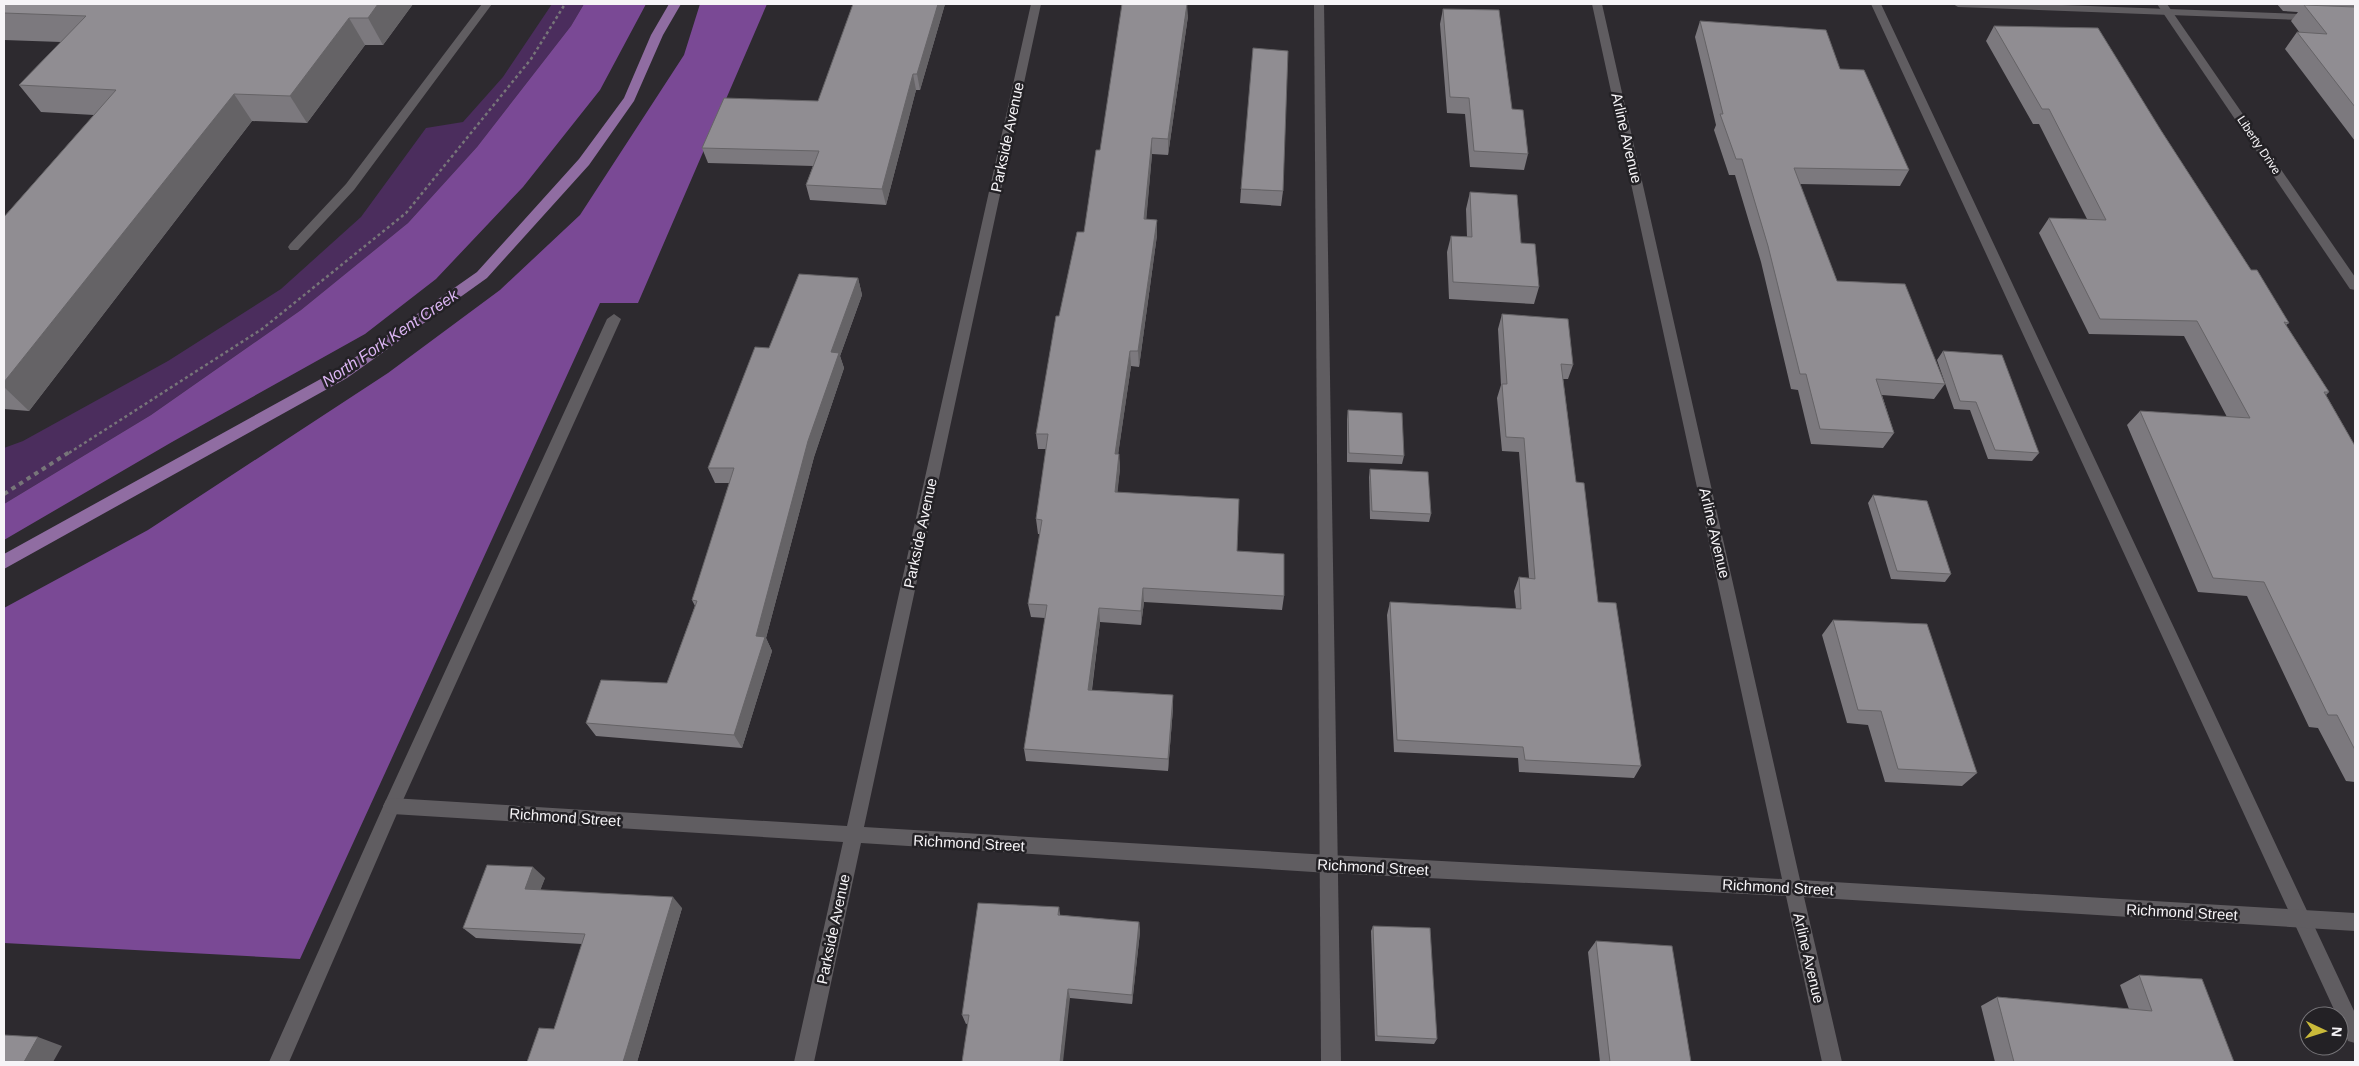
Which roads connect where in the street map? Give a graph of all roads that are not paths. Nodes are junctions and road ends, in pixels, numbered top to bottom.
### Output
1 (487, 4) edge
2 (1036, 4) edge
3 (1318, 4) edge
4 (1597, 4) edge
5 (1876, 4) edge
6 (1958, 4) edge
7 (2165, 8) edge
8 (2355, 19) edge
9 (294, 247) dead end
10 (2355, 286) edge
11 (614, 318) dead end
12 (392, 806) junction
13 (853, 836) junction
14 (1330, 864) junction
15 (1793, 888) junction
16 (2303, 919) junction
17 (2355, 922) edge
18 (2355, 1034) edge
19 (279, 1062) edge
20 (804, 1062) edge
21 (1331, 1062) edge
22 (1832, 1062) edge

1 - 9 street
2 - 13 street, Parkside Avenue
3 - 14 street
4 - 15 street, Arline Avenue
5 - 16 street
6 - 7 street
7 - 8 street
7 - 10 street, Liberty Drive
11 - 12 street
12 - 13 street, Richmond Street
12 - 19 street
13 - 14 street, Richmond Street
13 - 20 street, Parkside Avenue
14 - 15 street, Richmond Street
14 - 21 street
15 - 16 street, Richmond Street
15 - 22 street, Arline Avenue
16 - 17 street, Richmond Street
16 - 18 street

